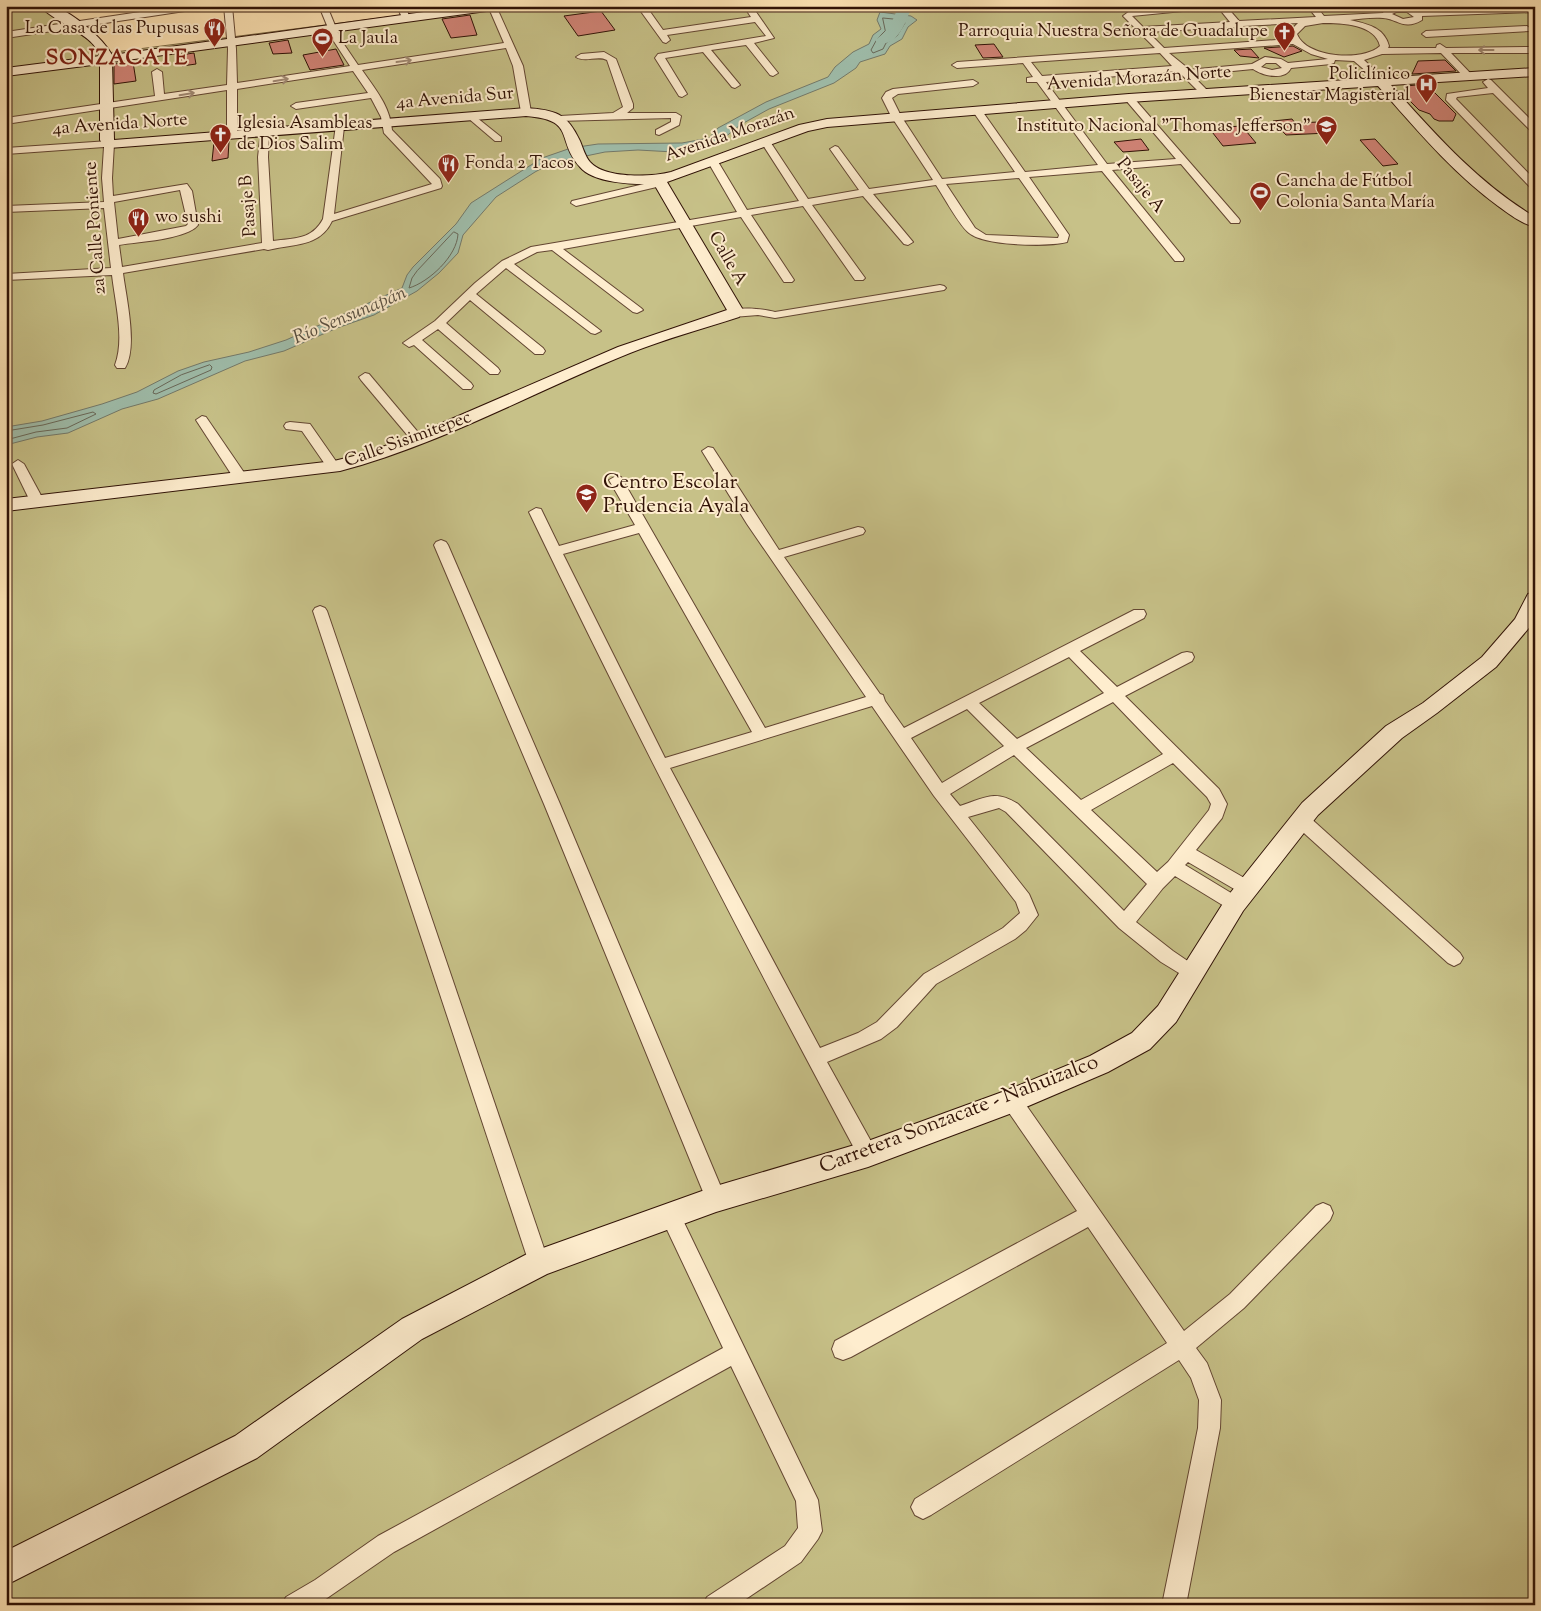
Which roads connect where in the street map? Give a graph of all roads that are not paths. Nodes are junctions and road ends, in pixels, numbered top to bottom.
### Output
1 (46, 6) edge
2 (198, 6) edge
3 (228, 6) edge
4 (323, 6) edge
5 (401, 6) edge
6 (492, 6) edge
7 (641, 6) edge
8 (1203, 6) edge
9 (1221, 6) edge
10 (1311, 6) edge
11 (1424, 6) edge
12 (1397, 8) edge
13 (1509, 8) edge
14 (1535, 8) edge
15 (1414, 16) junction
16 (406, 18) junction
17 (1391, 18) junction
18 (1322, 20) junction
19 (1236, 24) junction
20 (75, 25) junction
21 (1369, 28) junction
22 (331, 29) junction
23 (1527, 29) junction
24 (1142, 30) junction
25 (661, 33) junction
26 (1426, 34) junction
27 (6, 35) edge
28 (1535, 39) edge
29 (1295, 40) junction
30 (748, 42) junction
31 (231, 43) junction
32 (1253, 43) junction
33 (510, 45) junction
34 (705, 49) junction
35 (1163, 49) junction
36 (1535, 50) edge
37 (1382, 51) junction
38 (1443, 51) junction
39 (1313, 52) junction
40 (674, 53) junction
41 (581, 56) dead end
42 (106, 58) junction
43 (1354, 58) junction
44 (1025, 60) junction
45 (1267, 60) junction
46 (957, 64) dead end
47 (1257, 66) junction
48 (1282, 67) junction
49 (356, 68) junction
50 (1184, 71) junction
51 (6, 72) edge
52 (157, 72) dead end
53 (1535, 72) edge
54 (773, 73) dead end
55 (1482, 75) junction
56 (1468, 76) junction
57 (1034, 80) junction
58 (1381, 81) junction
59 (973, 83) dead end
60 (735, 85) dead end
61 (232, 87) junction
62 (1292, 87) junction
63 (1494, 90) junction
64 (682, 94) dead end
65 (1206, 94) junction
66 (374, 95) junction
67 (160, 98) junction
68 (1129, 98) junction
69 (1057, 104) junction
70 (296, 106) dead end
71 (104, 107) junction
72 (977, 110) junction
73 (526, 112) junction
74 (471, 116) junction
75 (615, 116) junction
76 (896, 116) junction
77 (560, 119) junction
78 (6, 121) edge
79 (386, 124) junction
80 (339, 128) junction
81 (1535, 130) edge
82 (659, 132) dead end
83 (264, 133) junction
84 (232, 135) junction
85 (498, 139) dead end
86 (766, 142) junction
87 (109, 144) junction
88 (835, 149) dead end
89 (6, 153) edge
90 (430, 159) dead end
91 (1183, 161) junction
92 (417, 162) junction
93 (713, 162) junction
94 (1104, 168) junction
95 (1022, 175) junction
96 (659, 181) junction
97 (938, 182) junction
98 (437, 186) joint
99 (1535, 186) edge
100 (866, 192) junction
101 (109, 202) junction
102 (576, 202) dead end
103 (805, 202) junction
104 (6, 209) edge
105 (743, 212) junction
106 (328, 218) junction
107 (1235, 221) dead end
108 (684, 223) junction
109 (1535, 223) edge
110 (268, 242) junction
111 (908, 242) dead end
112 (114, 243) junction
113 (554, 247) junction
114 (1179, 259) dead end
115 (506, 263) junction
116 (117, 271) junction
117 (6, 278) edge
118 (859, 278) dead end
119 (788, 280) dead end
120 (940, 288) dead end
121 (470, 294) junction
122 (637, 310) dead end
123 (733, 314) junction
124 (439, 324) junction
125 (594, 331) dead end
126 (539, 351) dead end
127 (121, 365) dead end
128 (494, 371) dead end
129 (365, 377) dead end
130 (466, 386) dead end
131 (202, 420) dead end
132 (290, 426) dead end
133 (418, 440) junction
134 (708, 452) dead end
135 (18, 464) dead end
136 (334, 467) junction
137 (240, 478) junction
138 (616, 480) dead end
139 (37, 501) junction
140 (6, 505) edge
141 (536, 512) dead end
142 (644, 528) junction
143 (858, 532) dead end
144 (441, 544) dead end
145 (555, 552) junction
146 (776, 555) junction
147 (1535, 599) edge
148 (320, 611) dead end
149 (1139, 614) dead end
150 (1070, 649) junction
151 (1186, 657) dead end
152 (1116, 694) junction
153 (878, 699) junction
154 (969, 702) junction
155 (762, 734) junction
156 (902, 736) junction
157 (1015, 747) junction
158 (1174, 755) junction
159 (661, 765) junction
160 (940, 792) junction
161 (1079, 809) junction
162 (957, 814) junction
163 (1301, 820) junction
164 (1186, 852) junction
165 (1174, 867) junction
166 (1157, 883) junction
167 (1241, 896) junction
168 (1125, 923) junction
169 (1454, 958) dead end
170 (1192, 974) junction
171 (815, 1058) junction
172 (1012, 1100) junction
173 (868, 1154) junction
174 (716, 1199) junction
175 (1322, 1213) dead end
176 (1092, 1214) junction
177 (671, 1217) junction
178 (539, 1262) junction
179 (1182, 1346) junction
180 (844, 1350) dead end
181 (736, 1352) junction
182 (923, 1507) dead end
183 (6, 1569) edge
184 (294, 1605) edge
185 (715, 1605) edge
186 (1174, 1605) edge

1 - 20 street
2 - 20 street
3 - 31 street
4 - 22 street
5 - 16 street
6 - 16 street
6 - 33 street
7 - 25 street
8 - 24 street
9 - 19 street
10 - 18 street
11 - 15 street
12 - 15 street
12 - 17 street
13 - 14 street
13 - 15 street
13 - 23 street
15 - 17 street
15 - 26 street
16 - 22 street
17 - 18 street
17 - 21 street
18 - 19 street
18 - 21 street
18 - 29 street
19 - 24 street
19 - 32 street
20 - 27 street
20 - 42 street
21 - 37 street
22 - 31 street
22 - 49 street
23 - 26 street
23 - 28 street
24 - 35 street
25 - 30 street
25 - 40 street
26 - 38 street
29 - 32 street
29 - 39 street
30 - 34 street
30 - 54 street
31 - 42 street
31 - 61 street
32 - 35 street
32 - 45 street
49 -> 33 street
33 - 73 street
34 - 40 street
34 - 60 street
35 - 44 street
35 - 50 street
36 -> 38 street
37 - 38 street
37 - 43 street
38 - 56 street
39 - 43 street
39 - 48 street
40 - 64 street
41 - 75 street
42 - 51 street
42 - 71 street, 2a Calle Poniente
43 - 48 street
43 - 58 street
44 - 46 street
44 - 57 street, Pasaje A
45 - 47 street
45 - 48 street
47 - 48 street
47 - 50 street
48 - 62 street
61 -> 49 street
49 - 66 street
50 - 57 street
50 - 65 street
52 - 67 street
53 - 55 street, Avenida Morazán Norte
55 - 56 street, Avenida Morazán Norte
55 - 63 street
56 - 58 street, Avenida Morazán Norte
57 - 69 street, Pasaje A
58 - 62 street, Avenida Morazán Norte
58 - 109 street
59 - 76 street
67 -> 61 street
61 - 84 street
62 - 65 street, Avenida Morazán Norte
63 - 81 street
63 - 99 street
65 - 68 street, Avenida Morazán Norte
66 - 70 street
66 - 79 street
67 - 71 street
68 - 69 street, Avenida Morazán Norte
68 - 91 street
69 - 72 street, Avenida Morazán Norte
69 - 94 street, Pasaje A
71 - 78 street
71 - 87 street, 2a Calle Poniente
72 - 76 street, Avenida Morazán Norte
72 - 95 street
73 - 74 street, 4a Avenida Sur
73 - 77 street, 4a Avenida Sur
74 - 79 street, 4a Avenida Sur
74 - 85 street
75 - 77 street
75 - 82 street
76 - 86 street, Avenida Morazán
76 - 97 street
77 - 96 street, Avenida Morazán
79 - 80 street, 4a Avenida Norte
79 - 92 street
80 - 83 street, 4a Avenida Norte
80 - 106 street
83 - 84 street, 4a Avenida Norte
83 - 110 street, Pasaje B
84 - 87 street, 4a Avenida Norte
86 - 93 street, Avenida Morazán
86 - 103 street
87 - 89 street, 4a Avenida Norte
87 - 101 street, 2a Calle Poniente
88 - 100 street
90 - 92 street
91 - 94 street
91 - 107 street
92 - 98 street
93 - 96 street, Avenida Morazán
93 - 105 street
94 - 95 street
94 - 114 street, Pasaje A
95 - 97 street
95 - 97 street
96 - 102 street
96 - 108 street, Calle A
97 - 100 street
98 - 106 street
100 - 103 street
100 - 111 street
101 - 104 street
101 - 112 street, 2a Calle Poniente
101 - 112 street
103 - 105 street
103 - 118 street
105 - 108 street
105 - 119 street
106 - 110 street
108 - 113 street
108 - 123 street, Calle A
110 - 116 street
112 - 116 street, 2a Calle Poniente
113 - 115 street
113 - 122 street
115 - 121 street
115 - 125 street
116 - 117 street
116 - 127 street, 2a Calle Poniente
120 - 123 street
121 - 124 street
121 - 126 street
123 - 133 street, Calle Sisimitepec
124 - 128 street
124 - 130 street
129 - 133 street
131 - 137 street
132 - 136 street
133 - 136 street, Calle Sisimitepec
134 - 146 street
135 - 139 street
136 - 137 street, Calle Sisimitepec
137 - 139 street, Calle Sisimitepec
138 - 142 street
139 - 140 street, Calle Sisimitepec
141 - 145 street
142 - 145 street
142 - 155 street
143 - 146 street
144 - 174 street
145 - 159 street
146 - 153 street
147 - 163 street, Carretera Sonzacate - Nahuizalco
148 - 178 street
149 - 150 street
150 - 152 street
150 - 154 street
151 - 152 street
152 - 157 street
152 - 158 street
153 - 155 street
153 - 156 street
154 - 156 street
154 - 157 street
155 - 159 street
156 - 160 street
157 - 160 street
157 - 161 street
158 - 161 street
158 - 164 street
159 - 171 street
160 - 162 street
161 - 166 street
162 - 168 street
162 - 171 street
163 - 167 street, Carretera Sonzacate - Nahuizalco
163 - 169 street
164 - 165 street
164 - 167 street
165 - 166 street
165 - 167 street
166 - 168 street
167 - 170 street, Carretera Sonzacate - Nahuizalco
168 - 170 street
170 - 172 street, Carretera Sonzacate - Nahuizalco
171 - 173 street
172 - 173 street, Carretera Sonzacate - Nahuizalco
172 - 176 street
173 - 174 street, Carretera Sonzacate - Nahuizalco
174 - 177 street, Carretera Sonzacate - Nahuizalco
175 - 179 street
176 - 179 street
176 - 180 street
177 - 178 street, Carretera Sonzacate - Nahuizalco
177 - 181 street
178 - 183 street, Carretera Sonzacate - Nahuizalco
179 - 182 street
179 - 186 street
181 - 184 street
181 - 185 street

